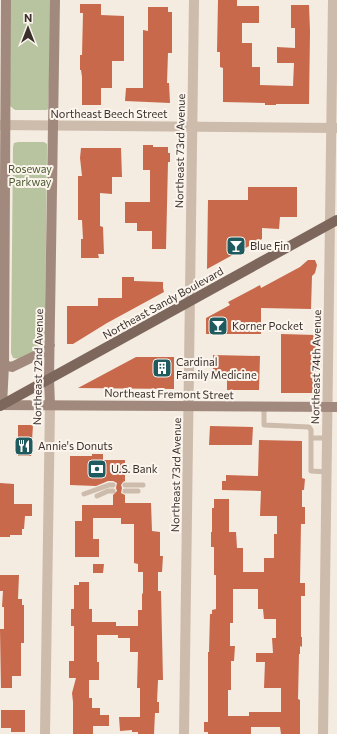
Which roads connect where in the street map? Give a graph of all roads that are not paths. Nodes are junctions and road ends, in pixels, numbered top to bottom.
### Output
1 (6, 0) edge
2 (55, 0) edge
3 (194, 0) edge
4 (333, 0) edge
5 (3, 125) edge
6 (53, 125) junction
7 (192, 126) junction
8 (334, 128) edge
9 (334, 222) edge
10 (333, 282) edge
11 (190, 302) junction
12 (50, 345) junction
13 (4, 365) junction
14 (49, 379) junction
15 (1, 405) edge
16 (50, 405) junction
17 (189, 406) junction
18 (264, 407) junction
19 (332, 407) edge
20 (311, 438) junction
21 (327, 438) junction
22 (327, 472) junction
23 (143, 485) dead end
24 (138, 491) dead end
25 (84, 494) dead end
26 (97, 496) dead end
27 (45, 734) edge
28 (184, 734) edge
29 (323, 734) edge

1 - 5 street
2 - 6 street, Northeast 72nd Avenue
3 - 7 street, Northeast 73rd Avenue
4 - 8 street, Northeast 74th Avenue
5 - 6 street, Northeast Beech Street
5 - 13 street
6 - 7 street, Northeast Beech Street
6 - 12 street, Northeast 72nd Avenue
7 - 8 street, Northeast Beech Street
7 - 11 street, Northeast 73rd Avenue
8 - 9 street, Northeast 74th Avenue
9 - 10 street, Northeast 74th Avenue
9 - 11 main road, Northeast Sandy Boulevard
10 - 19 street, Northeast 74th Avenue
11 - 14 main road, Northeast Sandy Boulevard
11 - 17 street, Northeast 73rd Avenue
12 - 13 street
12 - 14 street, Northeast 72nd Avenue
13 - 15 street
14 - 15 main road, Northeast Sandy Boulevard
14 - 16 street, Northeast 72nd Avenue
15 - 16 street, Northeast Fremont Street
16 - 17 street, Northeast Fremont Street
16 - 27 street, Northeast 72nd Avenue
17 - 18 street, Northeast Fremont Street
17 - 28 street, Northeast 73rd Avenue
18 - 19 street, Northeast Fremont Street
18 - 20 lane
19 - 21 street, Northeast 74th Avenue
20 - 21 lane
20 - 22 lane
21 - 22 street, Northeast 74th Avenue
22 - 29 street, Northeast 74th Avenue
23 - 24 lane
25 - 26 lane

